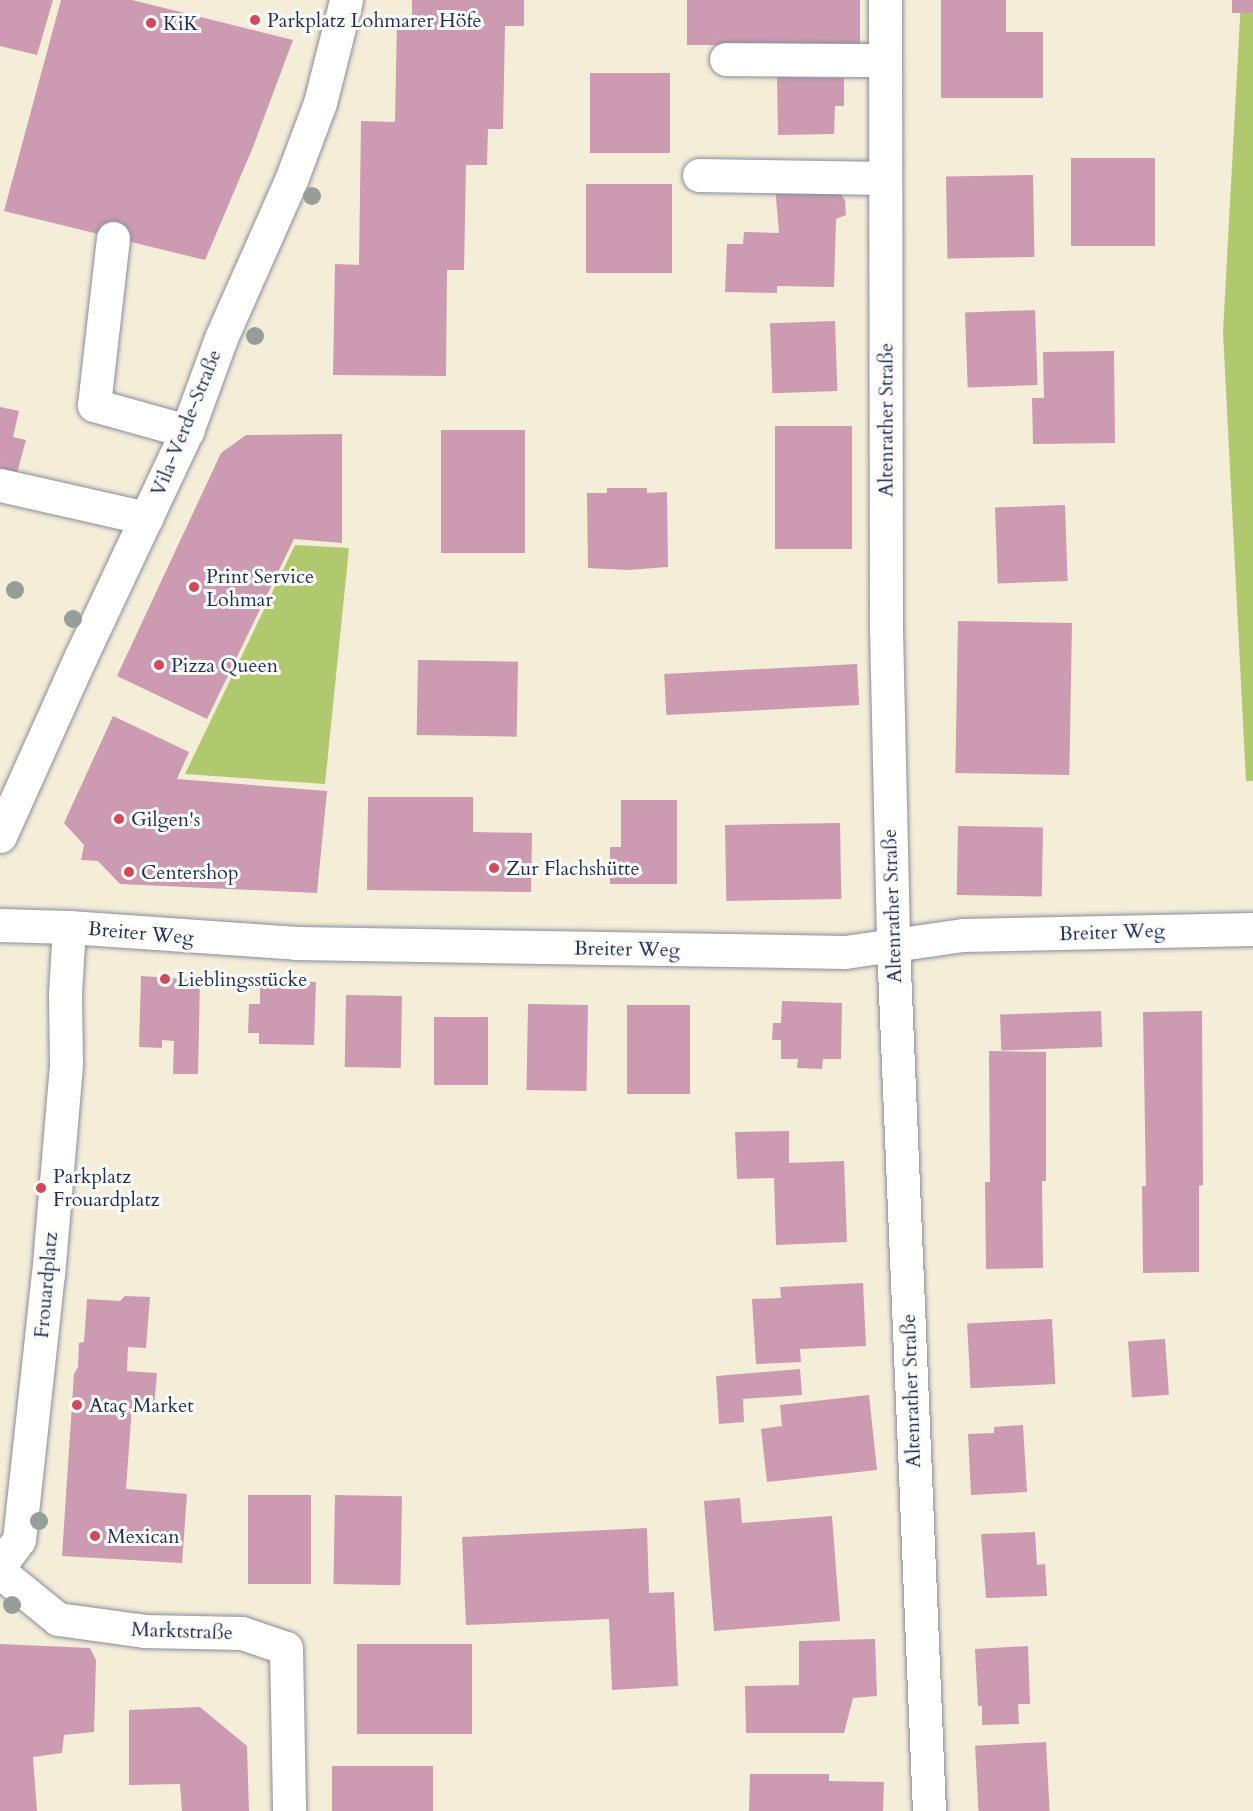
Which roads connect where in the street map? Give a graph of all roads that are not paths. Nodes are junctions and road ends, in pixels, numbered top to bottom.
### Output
1 (346, 0) edge
2 (885, 0) edge
3 (726, 59) dead end
4 (885, 60) junction
5 (699, 175) dead end
6 (885, 178) junction
7 (113, 238) dead end
8 (187, 431) junction
9 (0, 485) edge
10 (146, 518) junction
11 (0, 836) edge
12 (0, 925) edge
13 (69, 927) junction
14 (1253, 929) edge
15 (893, 945) junction
16 (0, 1565) edge
17 (0, 1572) edge
18 (289, 1811) edge
19 (929, 1811) edge

1 - 8 street, Vila-Verde-Straße
2 - 4 street, Altenrather Straße
3 - 4 street
4 - 6 street, Altenrather Straße
5 - 6 street
6 - 15 street, Altenrather Straße
7 - 8 street
8 - 10 street, Vila-Verde-Straße
9 - 10 street
10 - 11 street, Vila-Verde-Straße
12 - 13 street, Breiter Weg
13 - 15 street, Breiter Weg
13 - 16 street, Frouardplatz
14 - 15 street, Breiter Weg
15 - 19 street, Altenrather Straße
17 - 18 street, Marktstraße

